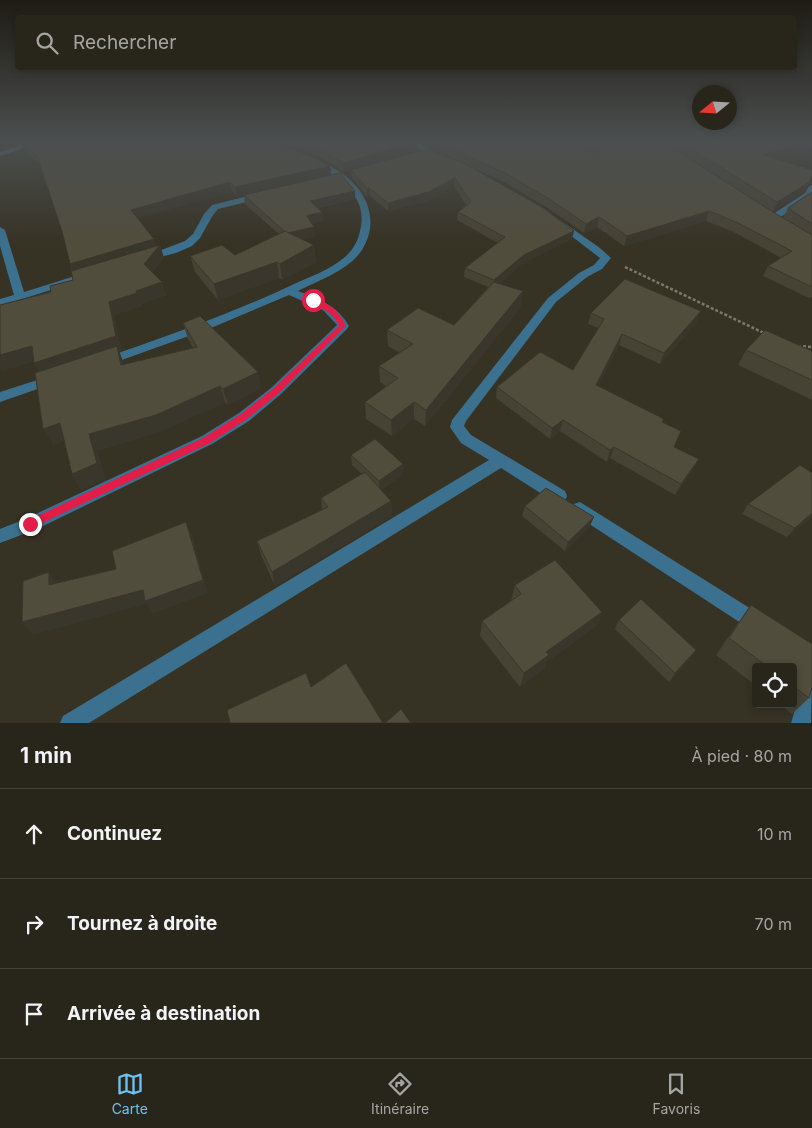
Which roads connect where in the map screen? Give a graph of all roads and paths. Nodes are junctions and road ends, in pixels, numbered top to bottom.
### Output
1 (340, 176) edge
2 (812, 188) edge
3 (269, 194) edge
4 (552, 217) edge
5 (773, 218) edge
6 (0, 231) edge
7 (606, 258) junction
8 (141, 259) edge
9 (94, 273) edge
10 (289, 291) junction
11 (20, 296) junction
12 (0, 303) edge
13 (774, 336) edge
14 (791, 343) edge
15 (812, 347) edge
16 (91, 366) edge
17 (64, 376) edge
18 (0, 397) edge
19 (501, 460) junction
20 (0, 536) edge
21 (771, 633) edge
22 (812, 683) edge
23 (70, 723) edge
24 (801, 723) edge

1 - 10 street
2 - 5 street
3 - 8 street
4 - 7 street
6 - 11 street
7 - 13 path
7 - 19 street
9 - 11 street
10 - 16 street
10 - 20 street
11 - 12 street
14 - 15 path
17 - 18 street
19 - 21 street
19 - 23 street
22 - 24 street

